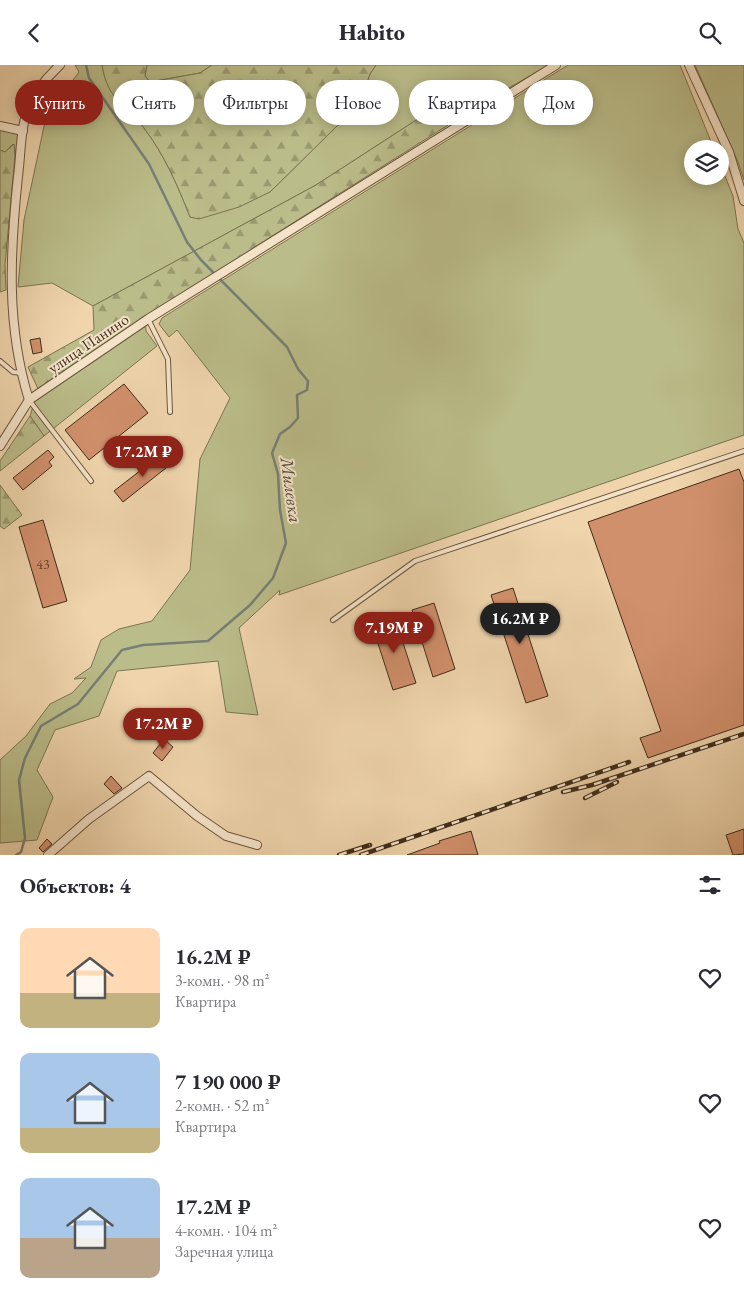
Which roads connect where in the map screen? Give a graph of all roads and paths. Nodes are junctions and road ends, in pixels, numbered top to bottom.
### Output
1 (60, 65) edge
2 (556, 65) edge
3 (689, 65) edge
4 (0, 126) edge
5 (23, 131) junction
6 (744, 201) edge
7 (148, 319) junction
8 (0, 361) edge
9 (21, 373) junction
10 (29, 399) junction
11 (170, 412) dead end
12 (0, 446) edge
13 (744, 451) edge
14 (90, 481) dead end
15 (333, 620) dead end
16 (257, 845) dead end
17 (48, 855) edge

1 - 5 street
2 - 7 street, улица Панино
3 - 6 street
4 - 5 street
5 - 9 street
7 - 10 street, улица Панино
7 - 11 lane
8 - 9 lane
9 - 10 street
10 - 12 street, улица Панино
10 - 14 lane
13 - 15 lane
16 - 17 street

